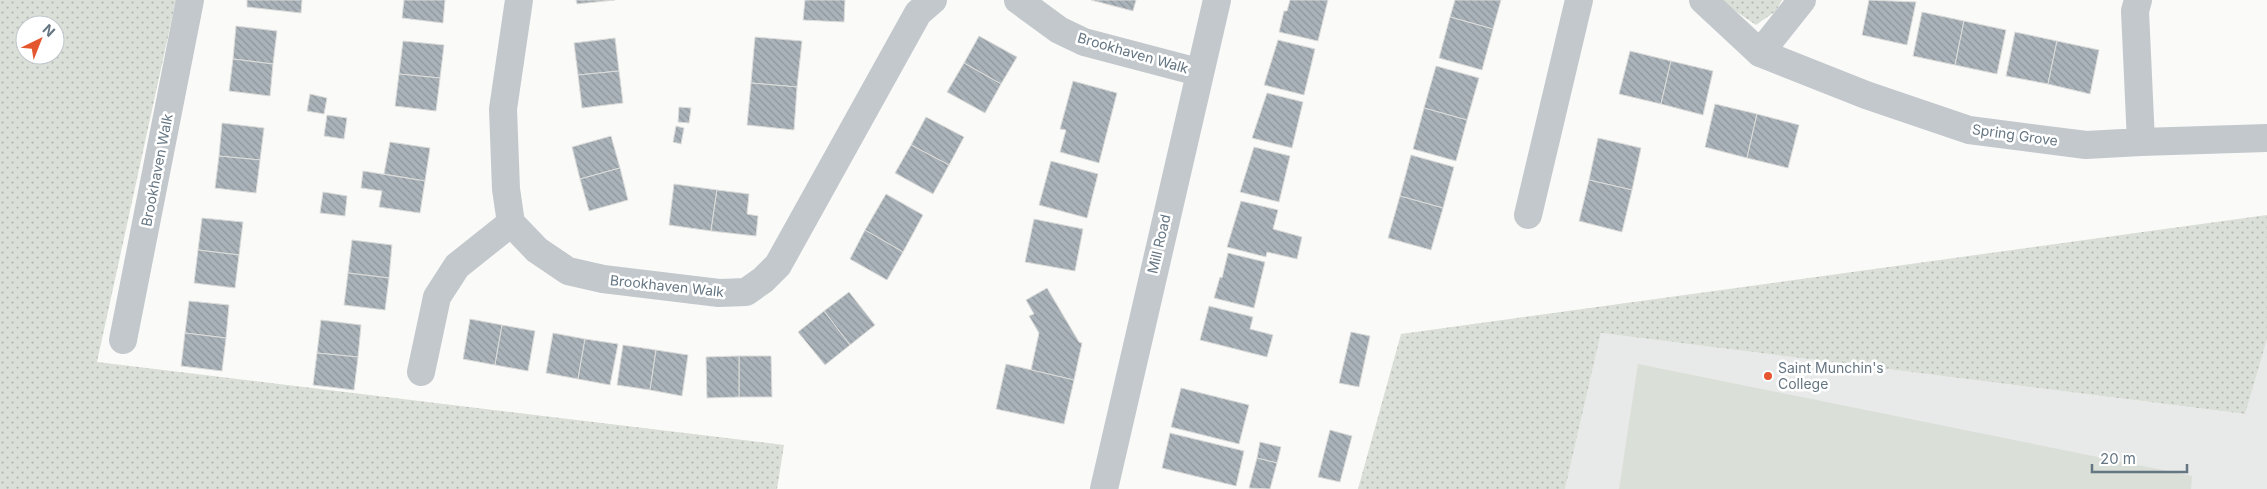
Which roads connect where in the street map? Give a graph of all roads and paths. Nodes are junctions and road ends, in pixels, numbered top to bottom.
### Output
1 (190, 0) edge
2 (519, 0) edge
3 (932, 0) edge
4 (1018, 0) edge
5 (1217, 0) edge
6 (1579, 0) edge
7 (1703, 0) edge
8 (1802, 0) edge
9 (2138, 0) edge
10 (1760, 53) junction
11 (1198, 72) junction
12 (2267, 138) edge
13 (2141, 142) junction
14 (1528, 215) dead end
15 (511, 222) junction
16 (123, 340) dead end
17 (421, 372) dead end
18 (1104, 489) edge

1 - 16 street, Brookhaven Walk
2 - 15 street
3 - 15 street, Brookhaven Walk
4 - 11 street, Brookhaven Walk
5 - 11 street, Mill Road
6 - 14 street
7 - 10 street, Spring Grove
8 - 10 street
9 - 13 street
10 - 13 street, Spring Grove
11 - 18 street, Mill Road
12 - 13 street, Spring Grove
15 - 17 street

